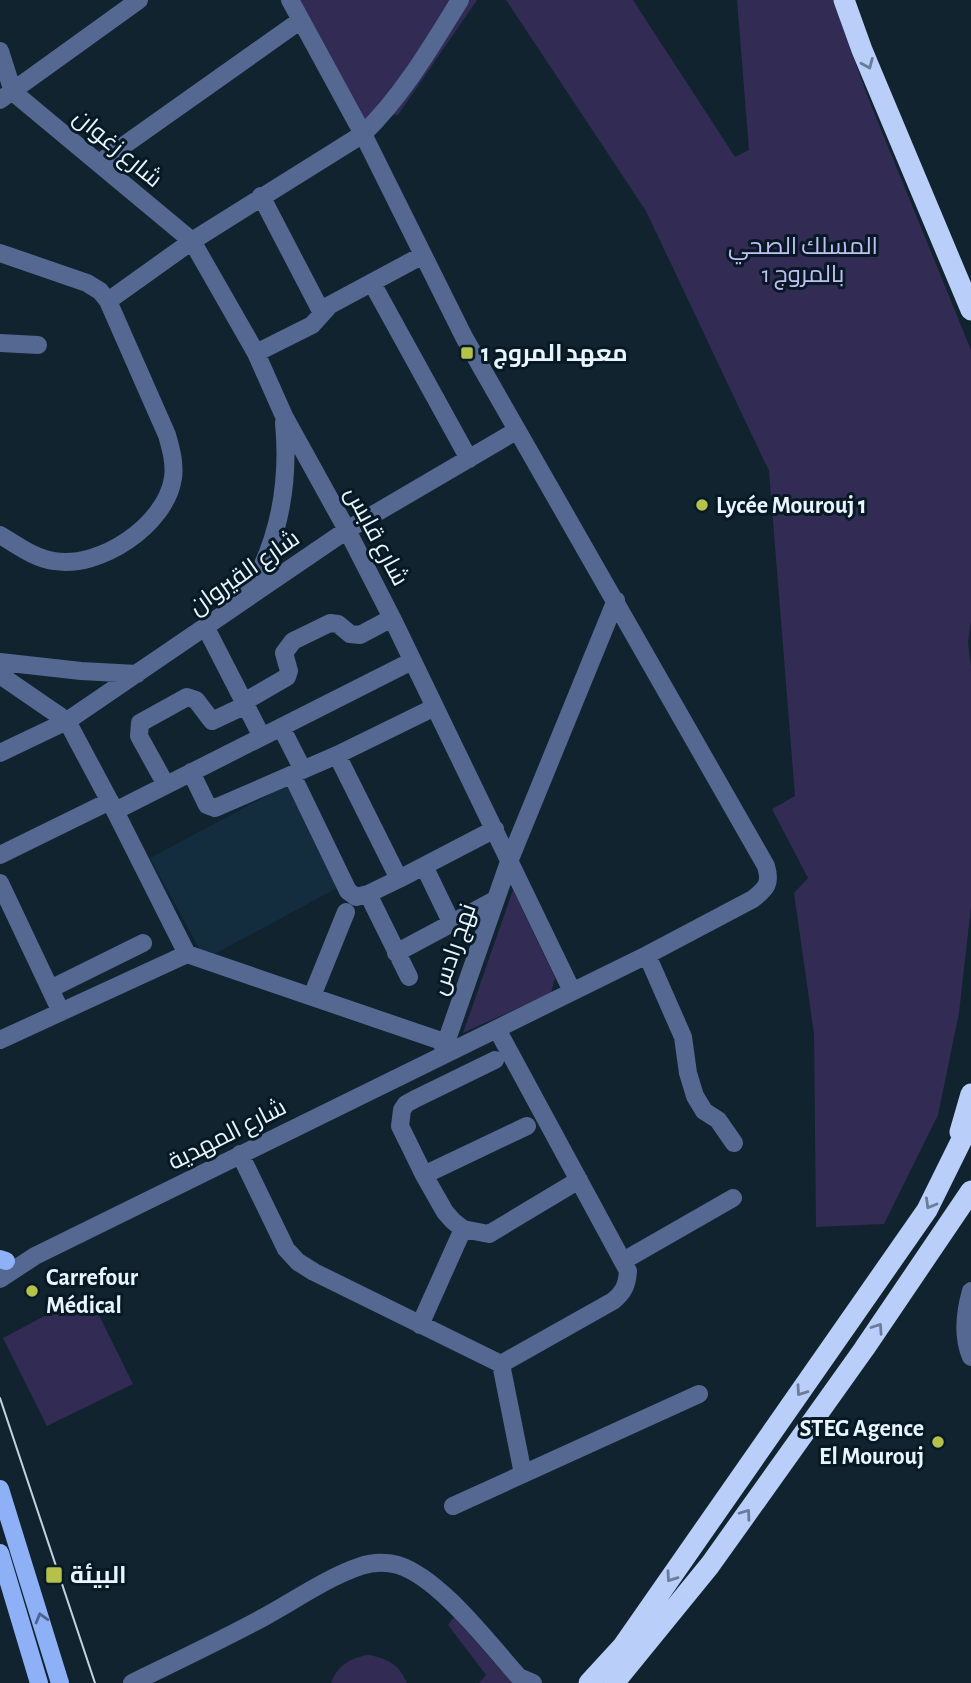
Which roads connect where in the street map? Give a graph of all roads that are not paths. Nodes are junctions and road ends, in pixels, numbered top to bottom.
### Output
1 (290, 0) edge
2 (460, 0) edge
3 (844, 0) edge
4 (130, 3) edge
5 (301, 20) junction
6 (0, 51) edge
7 (6, 96) edge
8 (363, 134) junction
9 (99, 163) junction
10 (261, 196) junction
11 (192, 241) junction
12 (0, 253) edge
13 (423, 255) junction
14 (372, 282) junction
15 (108, 301) junction
16 (971, 310) edge
17 (321, 313) junction
18 (0, 343) edge
19 (38, 345) dead end
20 (256, 353) junction
21 (284, 416) junction
22 (516, 430) junction
23 (468, 459) junction
24 (347, 530) junction
25 (0, 535) edge
26 (616, 600) junction
27 (242, 603) junction
28 (392, 618) junction
29 (206, 628) junction
30 (412, 661) junction
31 (0, 662) edge
32 (137, 674) junction
33 (0, 675) edge
34 (245, 704) junction
35 (435, 707) junction
36 (66, 721) junction
37 (281, 727) junction
38 (262, 737) junction
39 (0, 753) edge
40 (337, 755) junction
41 (191, 772) junction
42 (297, 773) junction
43 (166, 785) junction
44 (113, 806) junction
45 (495, 829) junction
46 (0, 855) edge
47 (510, 859) junction
48 (424, 866) junction
49 (399, 879) junction
50 (0, 883) edge
51 (368, 894) junction
52 (495, 900) junction
53 (346, 912) dead end
54 (452, 924) junction
55 (143, 943) dead end
56 (397, 953) junction
57 (187, 954) junction
58 (647, 955) junction
59 (409, 977) dead end
60 (50, 989) junction
61 (572, 991) junction
62 (312, 996) junction
63 (61, 1012) junction
64 (497, 1029) junction
65 (0, 1040) edge
66 (444, 1049) junction
67 (495, 1060) dead end
68 (971, 1094) edge
69 (971, 1121) edge
70 (527, 1126) dead end
71 (734, 1143) dead end
72 (240, 1154) junction
73 (953, 1158) junction
74 (424, 1175) junction
75 (579, 1180) junction
76 (971, 1191) edge
77 (733, 1198) dead end
78 (463, 1229) junction
79 (35, 1256) junction
80 (2, 1261) edge
81 (623, 1261) junction
82 (0, 1279) edge
83 (971, 1291) edge
84 (420, 1325) junction
85 (971, 1357) edge
86 (501, 1364) junction
87 (699, 1394) dead end
88 (523, 1474) junction
89 (0, 1489) edge
90 (453, 1506) dead end
91 (0, 1553) edge
92 (524, 1681) edge
93 (39, 1683) edge
94 (61, 1683) edge
95 (132, 1683) edge
96 (589, 1683) edge
97 (614, 1683) edge

1 - 5 street
2 - 8 street
3 -> 16 highway
4 - 7 street
5 - 8 street
5 - 9 street
6 - 7 street
7 - 9 street, شارع زغوان
8 - 10 street
8 - 13 street
9 - 11 street, شارع زغوان
10 - 11 street
10 - 17 street
11 - 15 street
11 - 20 street, شارع قابس
12 - 15 street
13 - 14 street
13 - 22 street
14 - 17 street
14 - 23 street
15 - 25 street
17 - 20 street
18 - 19 street
20 - 21 street, شارع قابس
21 - 24 street, شارع قابس
21 - 27 street
22 - 23 street, شارع القيروان
22 - 26 street
23 - 24 street, شارع القيروان
24 - 27 street, شارع القيروان
24 - 28 street, شارع قابس
26 - 47 street, نهج رادس
26 - 58 street, شارع المهدية
27 - 29 street, شارع القيروان
28 - 30 street, شارع قابس
28 - 34 street
29 - 32 street, شارع القيروان
29 - 34 street
30 - 35 street, شارع قابس
30 - 37 street
31 - 32 street
32 - 36 street, شارع القيروان
33 - 36 street
34 - 38 street
34 - 43 street
35 - 40 street
35 - 45 street, شارع قابس
36 - 39 street, شارع القيروان
36 - 44 street
37 - 38 street
37 - 42 street
38 - 41 street
40 - 42 street
40 - 49 street
41 - 42 street
41 - 43 street
42 - 51 street
43 - 44 street
44 - 46 street
44 - 57 street
45 - 47 street, شارع قابس
45 - 48 street
47 - 52 street, نهج رادس
47 - 61 street, شارع قابس
48 - 49 street
48 - 54 street
49 - 51 street
50 - 60 street
51 - 56 street
52 - 54 street
52 - 66 street, نهج رادس
53 - 62 street
54 - 56 street
55 - 60 street
56 - 59 street
57 - 62 street
57 - 63 street
58 - 61 street, شارع المهدية
58 - 71 street
60 - 63 street
61 - 64 street, شارع المهدية
62 - 66 street
63 - 65 street
64 - 66 street, شارع المهدية
64 - 75 street
66 - 72 street, شارع المهدية
67 - 74 street
68 - 73 highway
69 - 73 highway
70 - 74 street
72 - 79 street, شارع المهدية
72 - 84 street
73 -> 96 highway
74 - 78 street
75 - 78 street
75 - 81 street
97 -> 76 highway
77 - 81 street
78 - 84 street
79 - 80 street
79 - 82 street
81 - 86 street
83 - 85 street
84 - 86 street
86 - 88 street
87 - 88 street
88 - 90 street
94 -> 89 main road
91 - 93 main road
92 - 95 street

